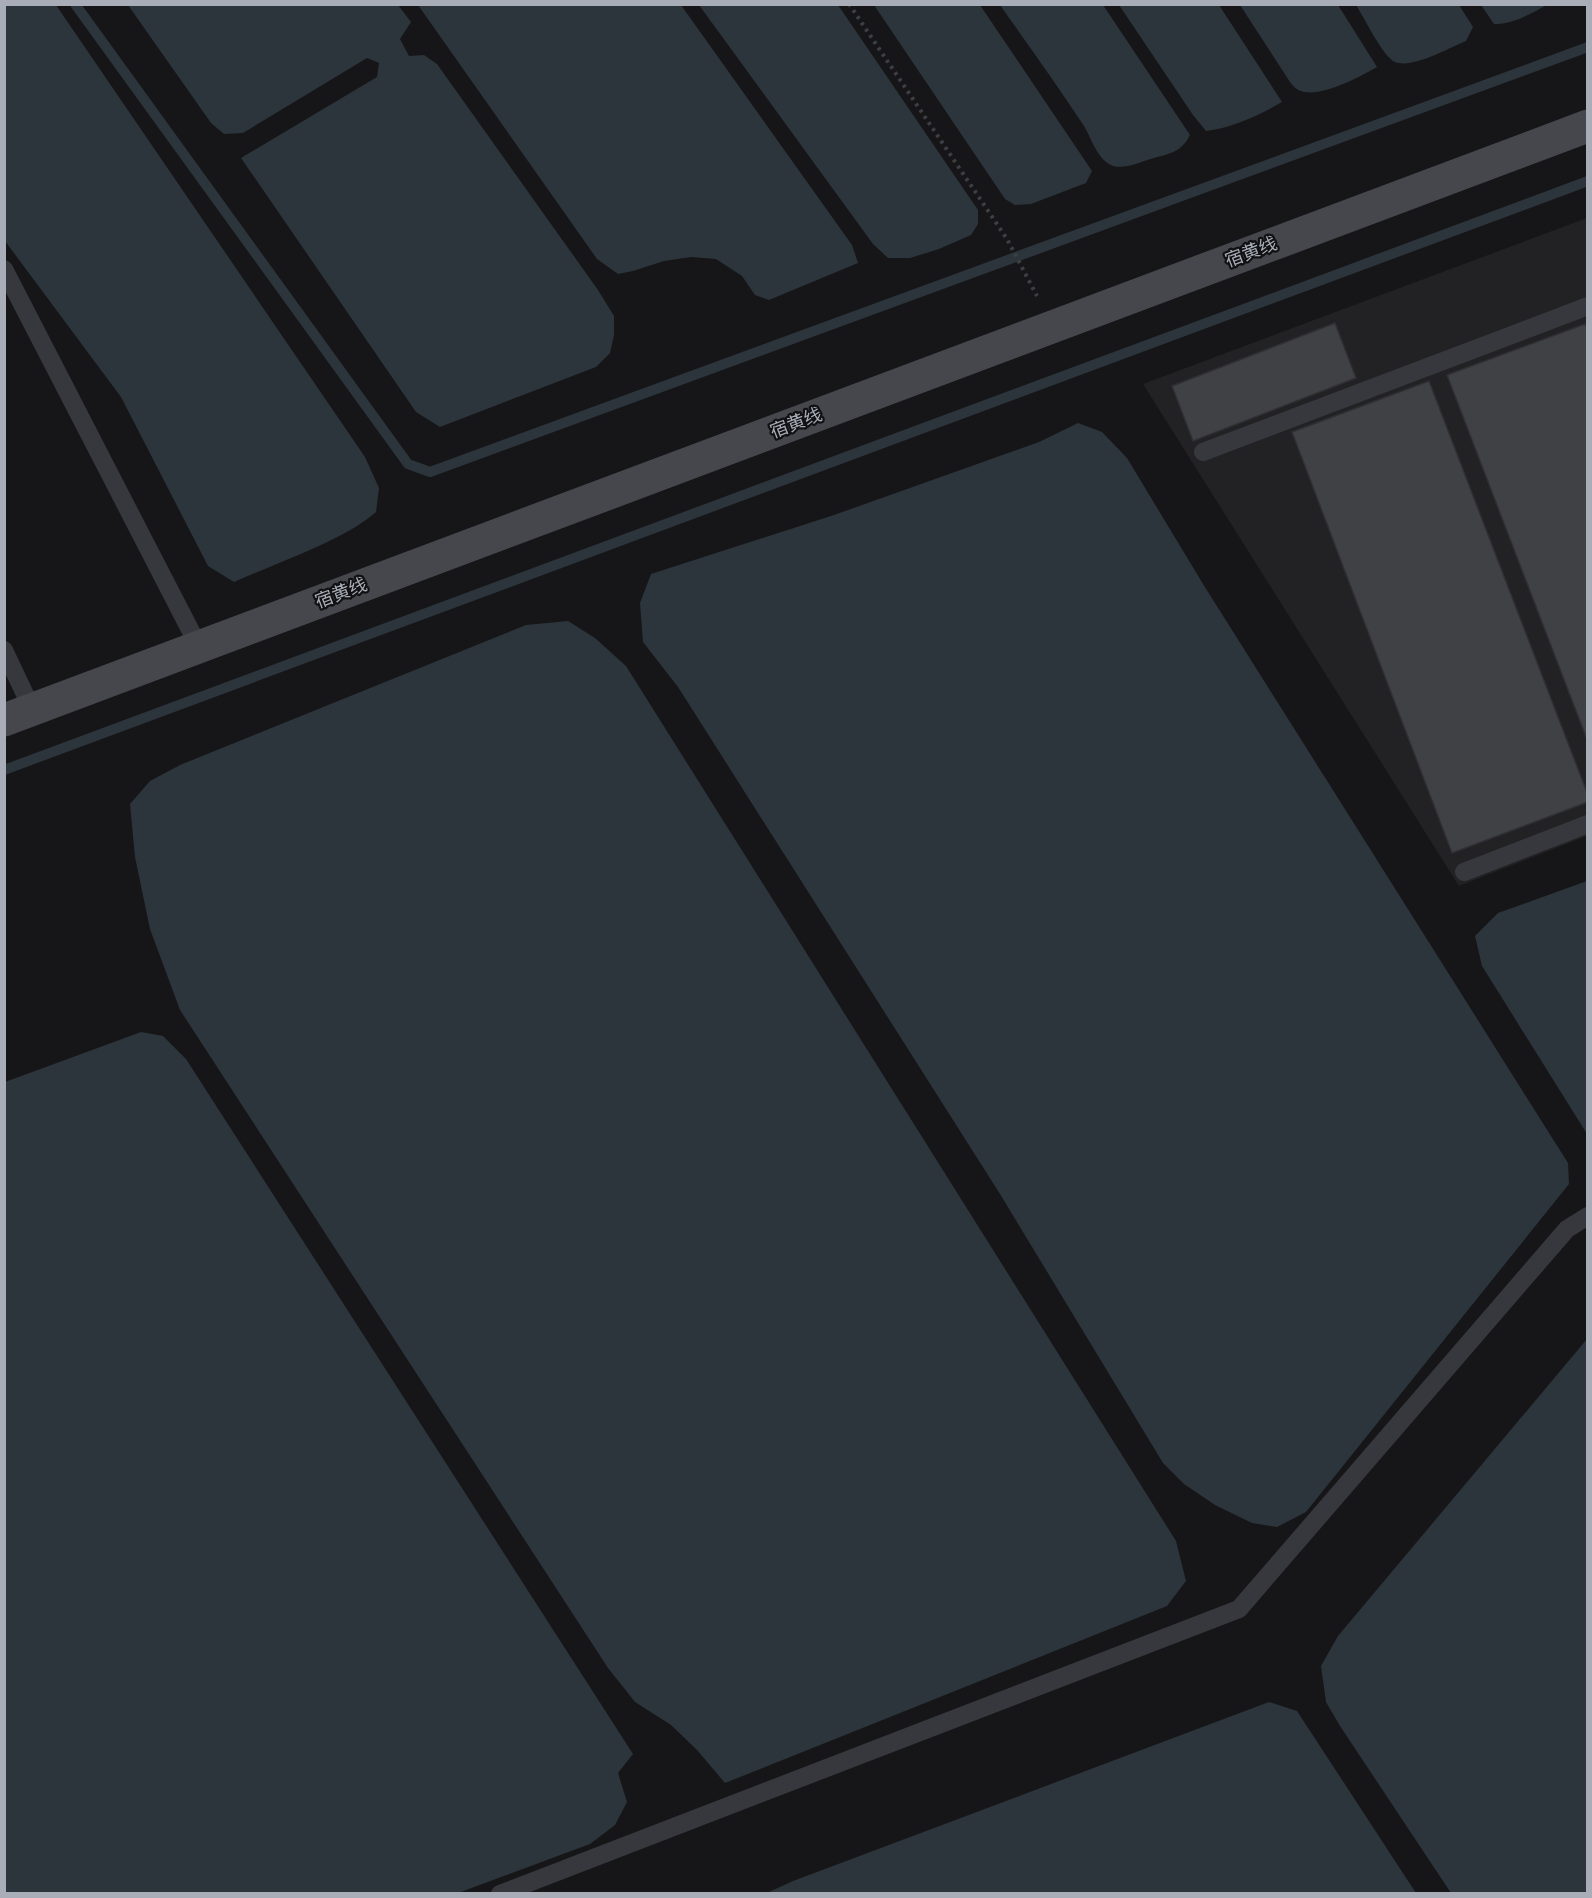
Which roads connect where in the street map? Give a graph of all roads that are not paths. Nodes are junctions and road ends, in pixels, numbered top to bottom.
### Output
1 (1587, 126) edge
2 (4, 269) edge
3 (1587, 306) edge
4 (1203, 452) dead end
5 (199, 647) junction
6 (4, 650) edge
7 (18, 715) edge
8 (1587, 824) edge
9 (1464, 872) dead end
10 (1587, 1216) edge
11 (500, 1893) edge

1 - 5 main road, 宿黄线
2 - 5 lane
3 - 4 lane
5 - 7 main road, 宿黄线
6 - 7 lane
8 - 9 lane
10 - 11 lane

